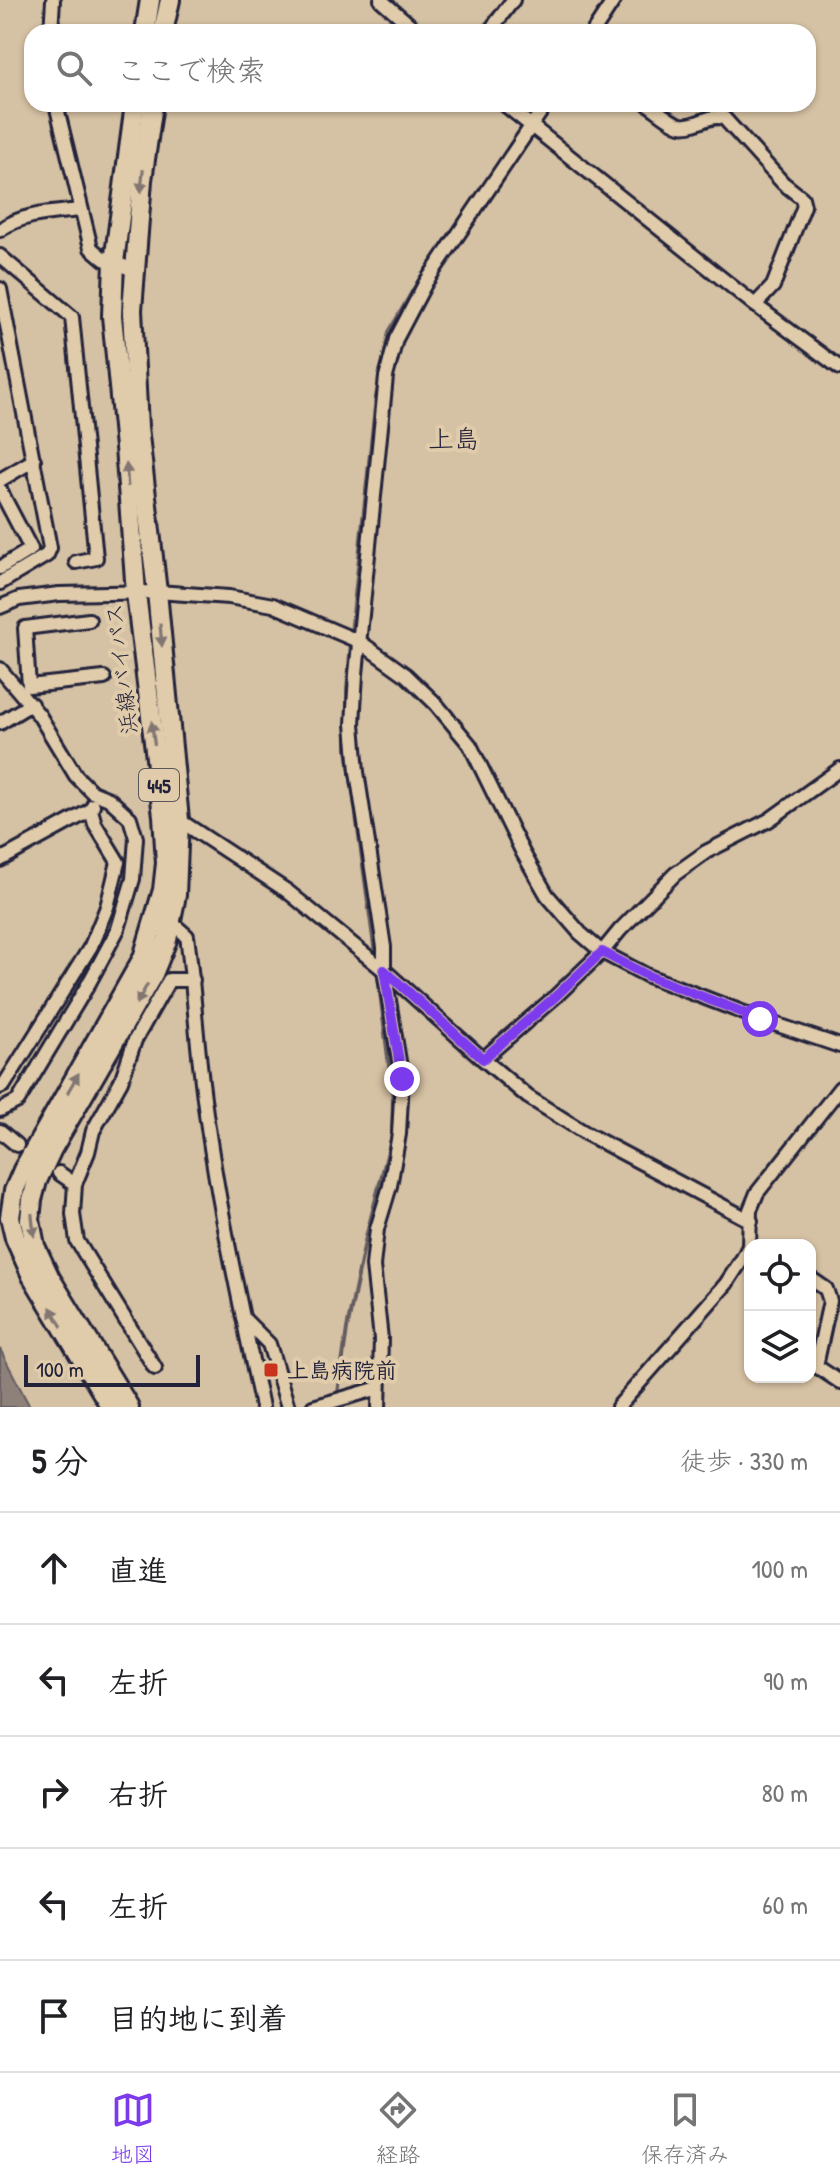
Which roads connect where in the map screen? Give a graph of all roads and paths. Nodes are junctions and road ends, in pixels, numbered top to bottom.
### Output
1 (53, 0) edge
2 (150, 0) edge
3 (170, 0) edge
4 (381, 0) edge
5 (614, 0) edge
6 (511, 1) edge
7 (52, 24) edge
8 (146, 24) edge
9 (165, 24) edge
10 (409, 24) edge
11 (495, 24) edge
12 (598, 24) edge
13 (58, 112) edge
14 (134, 112) edge
15 (152, 112) edge
16 (514, 112) edge
17 (541, 112) edge
18 (660, 112) edge
19 (532, 127) junction
20 (80, 210) junction
21 (0, 230) edge
22 (0, 256) edge
23 (114, 262) junction
24 (134, 270) junction
25 (0, 289) edge
26 (755, 305) junction
27 (12, 351) junction
28 (0, 359) edge
29 (840, 368) edge
30 (34, 460) junction
31 (0, 480) edge
32 (0, 490) edge
33 (76, 562) dead end
34 (0, 568) edge
35 (0, 583) edge
36 (157, 592) junction
37 (136, 593) junction
38 (0, 607) edge
39 (89, 620) dead end
40 (360, 642) junction
41 (0, 669) edge
42 (104, 678) dead end
43 (25, 690) junction
44 (31, 704) junction
45 (0, 723) edge
46 (840, 769) edge
47 (103, 797) junction
48 (91, 810) junction
49 (171, 818) junction
50 (0, 860) edge
51 (164, 920) junction
52 (602, 952) junction
53 (384, 970) junction
54 (193, 980) junction
55 (840, 1046) edge
56 (483, 1059) junction
57 (0, 1087) edge
58 (840, 1088) edge
59 (0, 1110) edge
60 (0, 1131) edge
61 (17, 1145) dead end
62 (59, 1173) dead end
63 (75, 1184) junction
64 (751, 1221) junction
65 (754, 1239) edge
66 (744, 1256) edge
67 (816, 1282) edge
68 (243, 1318) junction
69 (155, 1368) dead end
70 (840, 1382) edge
71 (379, 1388) junction
72 (111, 1407) edge
73 (129, 1407) edge
74 (262, 1407) edge
75 (288, 1407) edge
76 (313, 1407) edge
77 (379, 1407) edge
78 (618, 1407) edge

1 - 7 street
2 - 8 highway
3 - 9 highway
4 - 10 street
5 - 12 street
6 - 11 street
13 - 20 street
14 - 23 highway, 浜線バイパス / 445
15 -> 24 highway, 浜線バイパス / 445
16 - 19 street
17 - 19 street
18 - 26 street
19 - 26 street
19 - 40 street
20 - 21 street
20 - 23 street
22 - 33 street
23 - 24 street
37 -> 23 highway, 浜線バイパス / 445
24 - 36 highway, 浜線バイパス / 445
25 - 27 street
26 - 29 street
27 - 28 street
27 - 30 street
30 - 31 street
30 - 35 street
32 - 34 street
36 - 37 street
36 - 40 street
36 -> 49 highway, 浜線バイパス / 445
37 - 38 street
49 -> 37 highway, 浜線バイパス / 445
39 - 43 street
40 - 52 street
40 - 53 street
41 - 43 street
42 - 43 street
43 - 44 street
44 - 45 street
44 - 47 street
46 - 52 street
47 - 48 street
47 - 59 street
48 - 50 street
48 - 57 street
49 - 51 highway, 浜線バイパス / 445
49 - 53 street
51 - 54 street
72 -> 51 highway, 浜線バイパス / 445
51 -> 73 highway, 浜線バイパス / 445
52 - 55 street
52 - 56 street
53 - 56 street
53 - 71 street
54 - 63 street
54 - 68 street
56 - 64 street
58 - 64 street
60 - 61 street
62 - 63 street
63 - 69 street
64 - 65 street
66 - 78 street
67 - 70 street
68 - 74 street
68 - 75 street
71 - 76 street
71 - 77 street

